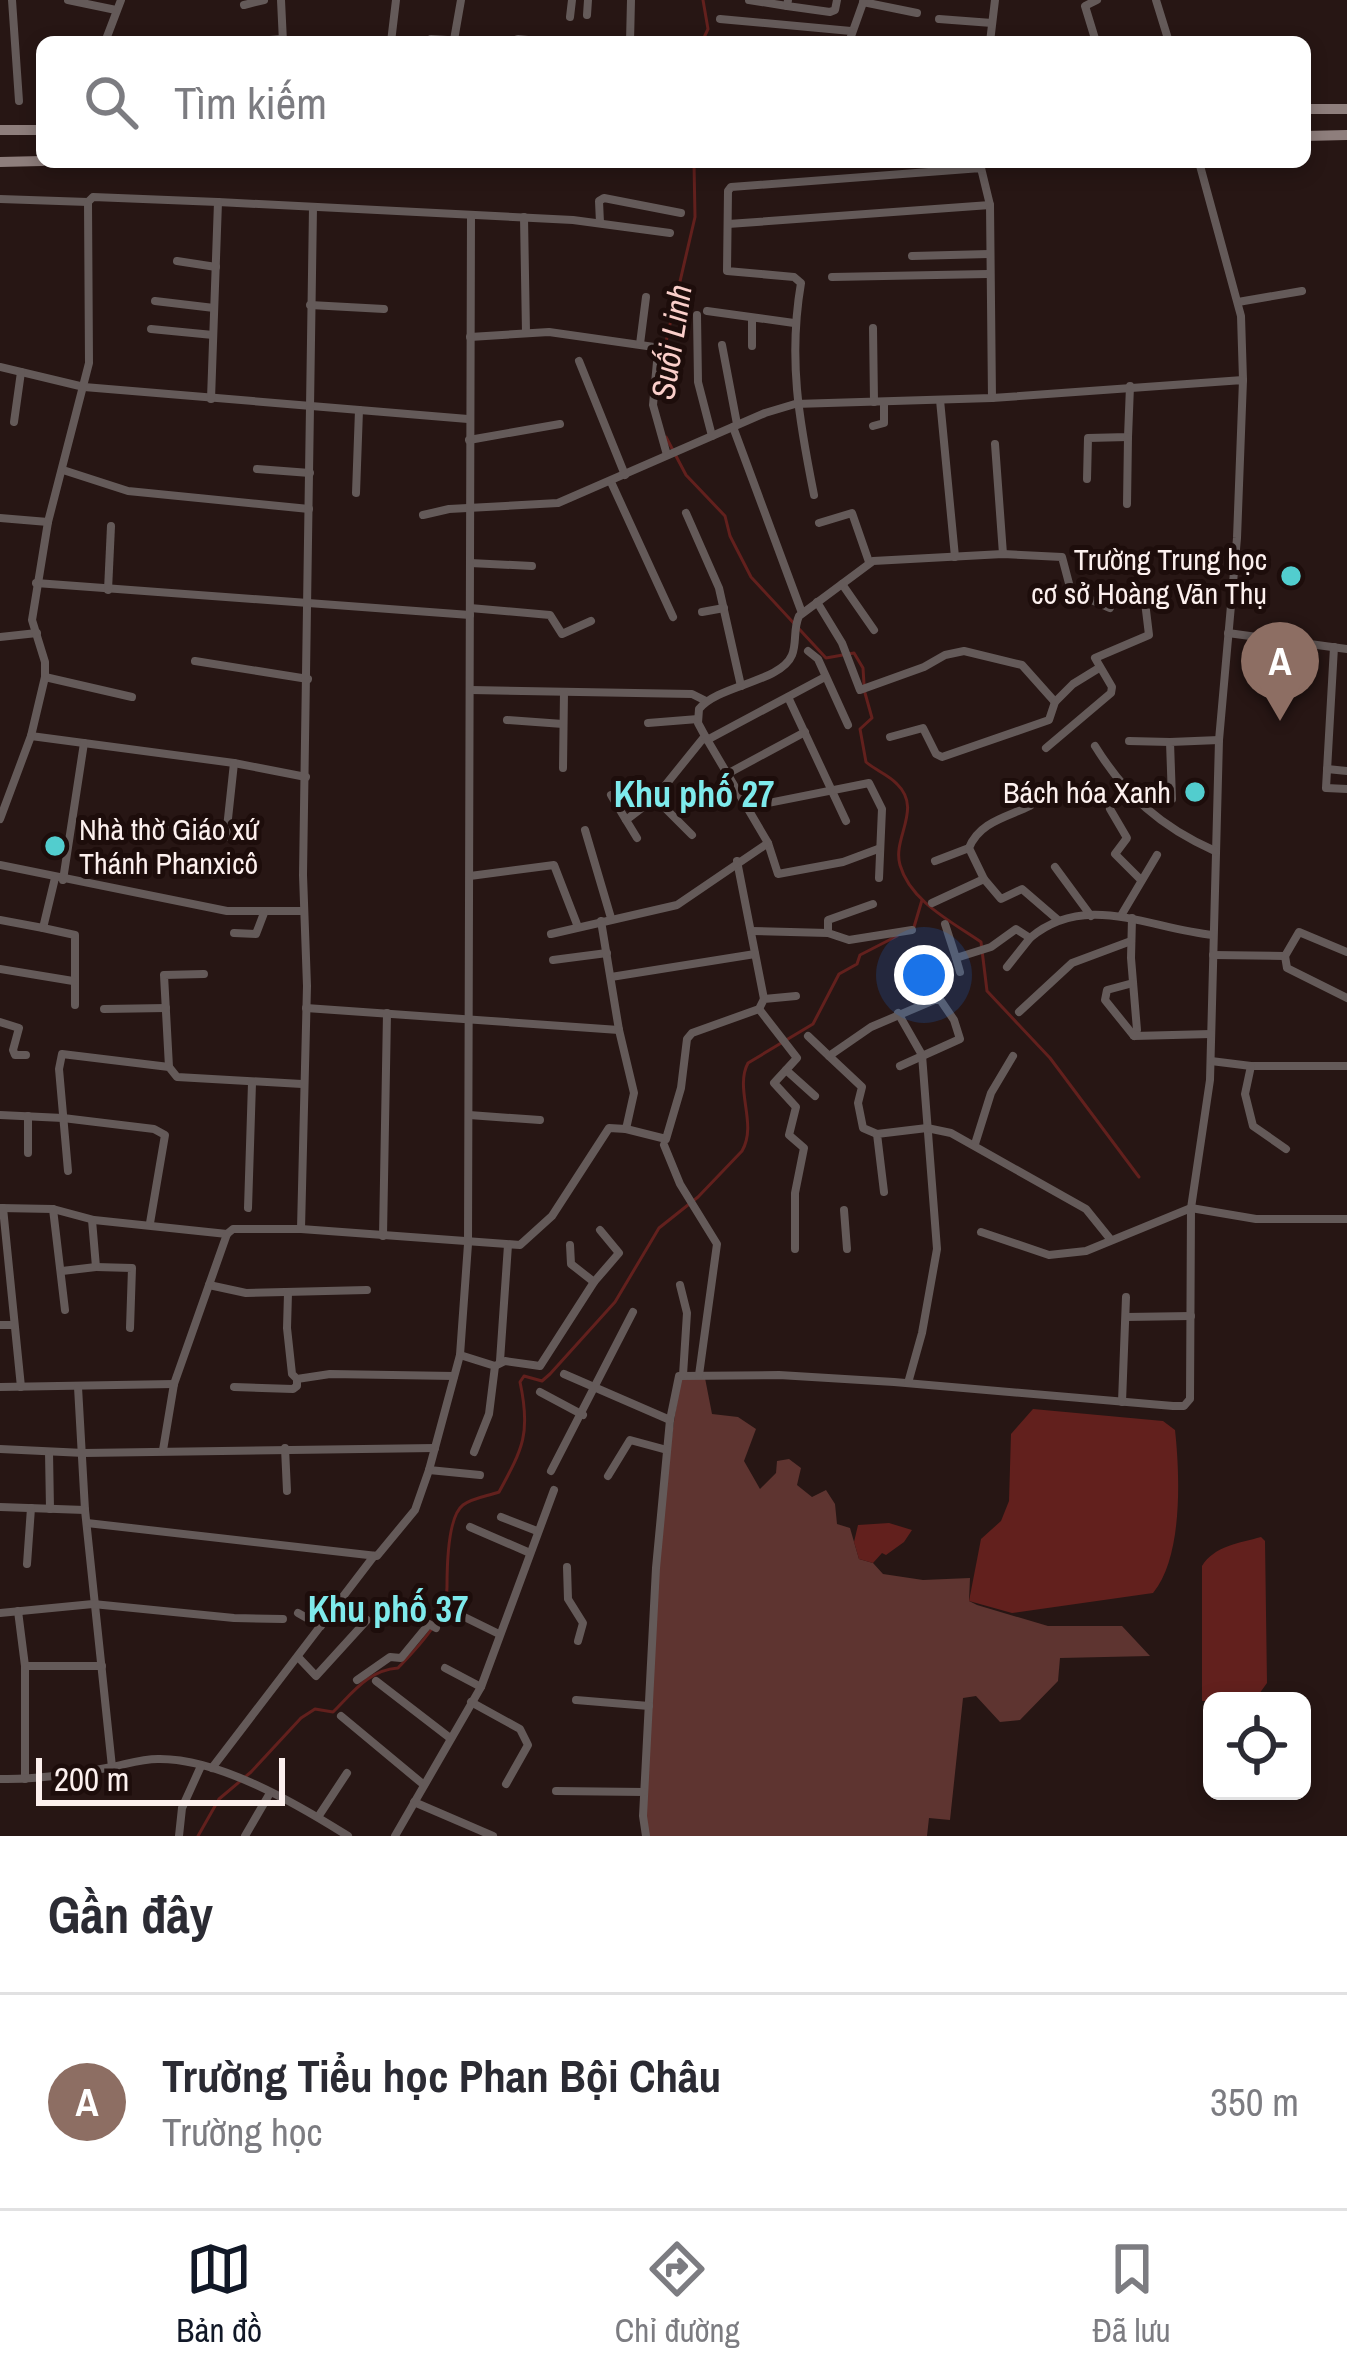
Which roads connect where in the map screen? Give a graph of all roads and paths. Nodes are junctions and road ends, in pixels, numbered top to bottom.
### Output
1 (12, 0) edge
2 (68, 0) edge
3 (121, 0) edge
4 (264, 0) edge
5 (280, 0) edge
6 (395, 0) edge
7 (461, 0) edge
8 (572, 0) edge
9 (588, 0) edge
10 (632, 0) edge
11 (749, 0) edge
12 (837, 0) edge
13 (995, 0) edge
14 (1097, 0) edge
15 (1156, 0) edge
16 (864, 1) edge
17 (787, 3) edge
18 (244, 5) dead end
19 (116, 10) junction
20 (917, 13) dead end
21 (587, 15) dead end
22 (970, 16) dead end
23 (570, 17) dead end
24 (720, 19) dead end
25 (939, 19) dead end
26 (992, 21) junction
27 (851, 31) junction
28 (106, 36) edge
29 (282, 36) edge
30 (392, 36) edge
31 (455, 36) edge
32 (629, 36) edge
33 (850, 36) edge
34 (991, 36) edge
35 (1094, 36) edge
36 (1167, 36) edge
37 (19, 101) dead end
38 (1311, 109) edge
39 (1347, 109) edge
40 (0, 130) edge
41 (36, 130) edge
42 (1347, 135) edge
43 (1311, 136) edge
44 (36, 161) edge
45 (0, 162) edge
46 (951, 168) edge
47 (981, 168) edge
48 (1201, 168) edge
49 (0, 199) edge
50 (88, 202) junction
51 (218, 202) junction
52 (990, 205) junction
53 (313, 206) junction
54 (681, 213) dead end
55 (471, 217) junction
56 (524, 218) junction
57 (600, 224) junction
58 (728, 224) junction
59 (670, 233) dead end
60 (988, 254) junction
61 (912, 256) dead end
62 (177, 261) dead end
63 (216, 267) junction
64 (988, 274) junction
65 (832, 277) dead end
66 (1302, 290) dead end
67 (646, 297) dead end
68 (155, 301) dead end
69 (1238, 302) junction
70 (310, 305) junction
71 (214, 308) junction
72 (384, 309) dead end
73 (752, 317) junction
74 (794, 323) junction
75 (873, 328) dead end
76 (151, 329) dead end
77 (526, 333) junction
78 (213, 335) junction
79 (470, 337) junction
80 (640, 344) junction
81 (722, 345) dead end
82 (752, 346) dead end
83 (579, 361) dead end
84 (0, 367) edge
85 (21, 372) junction
86 (1243, 380) junction
87 (1130, 386) junction
88 (85, 387) junction
89 (992, 398) junction
90 (211, 399) junction
91 (940, 400) junction
92 (879, 402) junction
93 (795, 404) junction
94 (309, 405) junction
95 (359, 410) junction
96 (468, 419) junction
97 (14, 422) dead end
98 (560, 424) dead end
99 (735, 426) junction
100 (873, 426) dead end
101 (712, 436) junction
102 (1129, 437) junction
103 (469, 440) junction
104 (995, 444) dead end
105 (667, 455) junction
106 (257, 469) dead end
107 (63, 470) junction
108 (310, 473) junction
109 (625, 475) junction
110 (1087, 479) dead end
111 (611, 482) junction
112 (356, 493) dead end
113 (814, 495) dead end
114 (1127, 504) dead end
115 (309, 508) junction
116 (470, 508) junction
117 (686, 513) dead end
118 (423, 515) dead end
119 (0, 518) edge
120 (48, 522) junction
121 (819, 523) dead end
122 (111, 526) dead end
123 (1003, 554) junction
124 (956, 556) junction
125 (470, 562) junction
126 (869, 562) junction
127 (532, 566) dead end
128 (36, 583) junction
129 (842, 584) junction
130 (108, 590) junction
131 (817, 602) junction
132 (1145, 602) dead end
133 (309, 604) junction
134 (724, 608) junction
135 (1110, 608) dead end
136 (470, 612) junction
137 (702, 612) dead end
138 (673, 617) dead end
139 (798, 618) junction
140 (591, 621) dead end
141 (874, 629) dead end
142 (1228, 632) junction
143 (37, 634) junction
144 (0, 638) edge
145 (1334, 647) junction
146 (1347, 649) edge
147 (808, 651) dead end
148 (195, 662) dead end
149 (1099, 668) junction
150 (45, 676) junction
151 (825, 677) junction
152 (308, 680) junction
153 (741, 686) junction
154 (471, 690) junction
155 (564, 692) junction
156 (132, 697) dead end
157 (788, 697) junction
158 (706, 701) junction
159 (1055, 702) junction
160 (698, 719) junction
161 (507, 720) dead end
162 (648, 723) dead end
163 (563, 724) junction
164 (848, 724) dead end
165 (806, 732) junction
166 (31, 736) junction
167 (890, 737) dead end
168 (706, 738) junction
169 (1220, 740) junction
170 (1129, 741) dead end
171 (1170, 742) junction
172 (84, 743) junction
173 (1095, 746) dead end
174 (1046, 748) dead end
175 (233, 763) junction
176 (562, 768) dead end
177 (1327, 770) junction
178 (1347, 771) edge
179 (727, 774) junction
180 (306, 777) junction
181 (1347, 789) edge
182 (835, 793) junction
183 (611, 795) dead end
184 (655, 798) junction
185 (1172, 799) dead end
186 (1030, 806) dead end
187 (748, 807) junction
188 (1110, 808) dead end
189 (0, 819) edge
190 (626, 820) junction
191 (846, 821) dead end
192 (161, 828) dead end
193 (584, 830) dead end
194 (692, 835) dead end
195 (637, 838) dead end
196 (768, 843) junction
197 (969, 848) junction
198 (878, 849) junction
199 (1215, 850) junction
200 (1157, 854) dead end
201 (737, 861) junction
202 (935, 861) dead end
203 (0, 866) edge
204 (1054, 867) dead end
205 (470, 876) junction
206 (879, 878) dead end
207 (59, 879) junction
208 (1140, 879) junction
209 (984, 880) junction
210 (932, 903) dead end
211 (874, 904) dead end
212 (304, 911) junction
213 (264, 913) junction
214 (1091, 916) junction
215 (1127, 916) junction
216 (606, 919) junction
217 (0, 920) edge
218 (1058, 920) junction
219 (945, 924) dead end
220 (578, 927) junction
221 (43, 928) junction
222 (912, 930) dead end
223 (751, 931) junction
224 (234, 933) dead end
225 (551, 934) dead end
226 (828, 934) junction
227 (1213, 935) junction
228 (1030, 938) junction
229 (1131, 941) junction
230 (1347, 952) edge
231 (607, 953) junction
232 (755, 954) junction
233 (1213, 955) junction
234 (1286, 956) junction
235 (956, 958) junction
236 (553, 960) dead end
237 (1007, 967) dead end
238 (0, 969) edge
239 (960, 972) dead end
240 (204, 974) dead end
241 (611, 977) junction
242 (73, 981) junction
243 (1133, 983) junction
244 (796, 996) dead end
245 (1347, 998) edge
246 (75, 1004) dead end
247 (762, 1004) junction
248 (166, 1008) junction
249 (306, 1008) junction
250 (104, 1010) dead end
251 (1019, 1012) dead end
252 (387, 1013) junction
253 (898, 1013) junction
254 (467, 1018) junction
255 (0, 1022) edge
256 (619, 1030) junction
257 (1211, 1034) junction
258 (808, 1036) dead end
259 (1134, 1036) junction
260 (26, 1055) dead end
261 (922, 1055) junction
262 (829, 1056) junction
263 (1013, 1056) dead end
264 (1211, 1060) junction
265 (900, 1066) dead end
266 (1250, 1066) junction
267 (1347, 1066) edge
268 (169, 1067) junction
269 (786, 1070) junction
270 (252, 1082) junction
271 (302, 1084) junction
272 (814, 1096) dead end
273 (0, 1115) edge
274 (469, 1115) junction
275 (28, 1116) junction
276 (63, 1118) junction
277 (540, 1120) dead end
278 (927, 1128) junction
279 (626, 1130) junction
280 (877, 1134) junction
281 (975, 1144) junction
282 (664, 1145) dead end
283 (1286, 1149) dead end
284 (28, 1153) dead end
285 (68, 1171) dead end
286 (884, 1192) dead end
287 (2, 1208) edge
288 (248, 1208) dead end
289 (1191, 1208) junction
290 (53, 1209) junction
291 (844, 1210) dead end
292 (1347, 1219) edge
293 (92, 1220) junction
294 (150, 1223) junction
295 (301, 1229) junction
296 (600, 1230) dead end
297 (981, 1232) dead end
298 (227, 1234) junction
299 (383, 1236) junction
300 (1111, 1240) junction
301 (468, 1244) junction
302 (508, 1245) junction
303 (570, 1245) dead end
304 (796, 1249) dead end
305 (847, 1250) dead end
306 (96, 1267) junction
307 (62, 1271) junction
308 (4, 1281) edge
309 (594, 1282) junction
310 (209, 1285) junction
311 (680, 1285) dead end
312 (367, 1290) dead end
313 (288, 1293) junction
314 (1126, 1297) dead end
315 (65, 1310) dead end
316 (633, 1312) dead end
317 (1191, 1316) junction
318 (1126, 1317) junction
319 (0, 1325) edge
320 (13, 1325) junction
321 (130, 1328) dead end
322 (460, 1354) junction
323 (498, 1364) junction
324 (564, 1374) dead end
325 (682, 1375) junction
326 (699, 1375) junction
327 (454, 1376) junction
328 (297, 1379) junction
329 (908, 1383) junction
330 (174, 1384) junction
331 (0, 1387) edge
332 (21, 1387) junction
333 (78, 1387) junction
334 (234, 1387) dead end
335 (596, 1390) junction
336 (540, 1392) dead end
337 (1122, 1402) junction
338 (583, 1415) junction
339 (670, 1420) junction
340 (285, 1448) junction
341 (435, 1448) junction
342 (0, 1449) edge
343 (163, 1450) junction
344 (667, 1450) junction
345 (474, 1452) dead end
346 (49, 1453) junction
347 (85, 1453) junction
348 (429, 1470) junction
349 (551, 1471) dead end
350 (480, 1475) dead end
351 (608, 1476) dead end
352 (287, 1490) dead end
353 (554, 1490) dead end
354 (0, 1507) edge
355 (31, 1508) junction
356 (50, 1509) junction
357 (85, 1510) junction
358 (501, 1517) dead end
359 (87, 1523) junction
360 (470, 1527) dead end
361 (537, 1531) junction
362 (530, 1553) junction
363 (374, 1555) junction
364 (28, 1564) dead end
365 (567, 1567) dead end
366 (93, 1604) junction
367 (448, 1609) dead end
368 (18, 1611) junction
369 (0, 1613) edge
370 (298, 1613) dead end
371 (283, 1619) dead end
372 (367, 1620) dead end
373 (321, 1626) junction
374 (432, 1626) dead end
375 (499, 1634) junction
376 (578, 1641) dead end
377 (298, 1658) junction
378 (26, 1666) junction
379 (102, 1666) junction
380 (446, 1668) dead end
381 (357, 1680) dead end
382 (376, 1681) dead end
383 (481, 1687) junction
384 (576, 1700) dead end
385 (471, 1702) junction
386 (649, 1706) junction
387 (341, 1716) dead end
388 (450, 1738) junction
389 (201, 1766) junction
390 (112, 1767) junction
391 (212, 1768) junction
392 (346, 1773) dead end
393 (0, 1779) edge
394 (25, 1779) junction
395 (506, 1784) dead end
396 (424, 1785) junction
397 (556, 1791) dead end
398 (644, 1792) junction
399 (270, 1793) junction
400 (414, 1802) junction
401 (318, 1817) junction
402 (179, 1836) edge
403 (245, 1836) edge
404 (348, 1836) edge
405 (395, 1836) edge
406 (493, 1836) edge
407 (646, 1836) edge

1 - 37 street
2 - 19 street
3 - 19 street
4 - 18 street
5 - 29 street
6 - 30 street
7 - 31 street
8 - 23 street
9 - 21 street
10 - 32 street
11 - 17 street
12 - 17 street
13 - 26 street
14 - 35 street
15 - 36 street
16 - 20 street
16 - 27 street
19 - 28 street
22 - 26 street
24 - 27 street
25 - 26 street
26 - 34 street
27 - 33 street
38 - 39 street
40 - 41 street
42 - 43 street
44 - 45 street
46 - 58 street
47 - 52 street
48 - 69 street
49 - 50 street
50 - 51 street
50 - 88 street
51 - 53 street
51 - 63 street
52 - 58 street
52 - 60 street
53 - 55 street
53 - 70 street
54 - 57 street
55 - 56 street
55 - 79 street
56 - 57 street
56 - 77 street
57 - 59 street
58 - 74 street
60 - 61 street
60 - 64 street
62 - 63 street
63 - 71 street
64 - 65 street
64 - 89 street
66 - 69 street
67 - 80 street
68 - 71 street
69 - 86 street
70 - 72 street
70 - 94 street
71 - 78 street
73 - 74 street
73 - 82 street
73 - 101 street
74 - 93 street
75 - 92 street
76 - 78 street
77 - 79 street
77 - 80 street
78 - 90 street
79 - 96 street
80 - 105 street
81 - 99 street
83 - 109 street
84 - 85 street
85 - 88 street
85 - 97 street
86 - 87 street
86 - 142 street
87 - 89 street
87 - 102 street
88 - 90 street
88 - 107 street
89 - 91 street
90 - 94 street
91 - 92 street
91 - 124 street
92 - 93 street
92 - 100 street
93 - 99 street
93 - 113 street
94 - 95 street
94 - 108 street
95 - 96 street
95 - 112 street
96 - 103 street
98 - 103 street
99 - 101 street
99 - 139 street
101 - 105 street
102 - 110 street
102 - 114 street
103 - 116 street
104 - 123 street
105 - 109 street
106 - 108 street
107 - 115 street
107 - 120 street
108 - 115 street
109 - 111 street
111 - 116 street
111 - 138 street
115 - 133 street
116 - 118 street
116 - 125 street
117 - 134 street
119 - 120 street
120 - 128 street
121 - 126 street
122 - 130 street
123 - 124 street
123 - 135 street
124 - 126 street
125 - 127 street
125 - 136 street
126 - 129 street
128 - 130 street
128 - 143 street
129 - 131 street
129 - 141 street
130 - 133 street
131 - 139 street
131 - 159 street
132 - 149 street
133 - 136 street
133 - 152 street
134 - 137 street
134 - 153 street
136 - 140 street
136 - 154 street
139 - 153 street
142 - 145 street
142 - 169 street
143 - 144 street
143 - 150 street
145 - 146 street
145 - 177 street
147 - 151 street
148 - 152 street
149 - 159 street
149 - 174 street
150 - 156 street
150 - 166 street
151 - 157 street
151 - 164 street
152 - 180 street
153 - 158 street
154 - 155 street
154 - 205 street
155 - 158 street
155 - 163 street
157 - 165 street
157 - 168 street
158 - 160 street
159 - 167 street
160 - 162 street
160 - 168 street
161 - 163 street
163 - 176 street
165 - 179 street
165 - 182 street
166 - 172 street
166 - 189 street
168 - 179 street
168 - 184 street
169 - 171 street
169 - 199 street
170 - 171 street
171 - 185 street
172 - 175 street
172 - 207 street
173 - 199 street
175 - 180 street
175 - 192 street
177 - 178 street
177 - 181 street
179 - 187 street
180 - 212 street
182 - 187 street
182 - 191 street
182 - 198 street
183 - 190 street
184 - 190 street
184 - 194 street
186 - 197 street
187 - 196 street
188 - 208 street
190 - 195 street
193 - 216 street
196 - 198 street
196 - 201 street
197 - 202 street
197 - 209 street
198 - 206 street
199 - 227 street
200 - 208 street
201 - 216 street
201 - 223 street
203 - 207 street
204 - 214 street
205 - 220 street
205 - 254 street
207 - 213 street
207 - 221 street
208 - 215 street
209 - 210 street
209 - 218 street
211 - 226 street
212 - 213 street
212 - 249 street
213 - 224 street
214 - 215 street
214 - 218 street
215 - 227 street
215 - 229 street
216 - 220 street
216 - 231 street
217 - 221 street
218 - 228 street
219 - 235 street
220 - 225 street
221 - 242 street
222 - 226 street
223 - 226 street
223 - 232 street
227 - 233 street
228 - 235 street
228 - 237 street
229 - 243 street
229 - 251 street
230 - 234 street
231 - 236 street
231 - 241 street
232 - 241 street
232 - 247 street
233 - 234 street
233 - 257 street
234 - 245 street
235 - 239 street
238 - 242 street
240 - 248 street
241 - 256 street
242 - 246 street
243 - 259 street
243 - 259 street
244 - 247 street
247 - 269 street
247 - 279 street
248 - 250 street
248 - 268 street
249 - 252 street
249 - 271 street
252 - 254 street
252 - 299 street
253 - 261 street
253 - 261 street
253 - 262 street
254 - 256 street
254 - 274 street
255 - 260 street
256 - 279 street
257 - 259 street
257 - 264 street
258 - 262 street
261 - 265 street
261 - 278 street
262 - 280 street
263 - 281 street
264 - 266 street
264 - 289 street
266 - 267 street
266 - 283 street
268 - 270 street
268 - 276 street
269 - 272 street
269 - 304 street
270 - 271 street
270 - 288 street
271 - 295 street
273 - 275 street
274 - 277 street
274 - 301 street
275 - 276 street
275 - 284 street
276 - 285 street
276 - 294 street
278 - 280 street
278 - 281 street
278 - 329 street
279 - 302 street
280 - 286 street
281 - 300 street
282 - 326 street
287 - 290 street
287 - 308 street
289 - 292 street
289 - 300 street
289 - 317 street
290 - 293 street
290 - 307 street
291 - 305 street
293 - 294 street
293 - 306 street
294 - 298 street
295 - 298 street
295 - 299 street
296 - 309 street
297 - 300 street
298 - 310 street
299 - 301 street
301 - 302 street
301 - 322 street
302 - 323 street
303 - 309 street
306 - 307 street
306 - 321 street
307 - 315 street
308 - 320 street
309 - 323 street
310 - 313 street
310 - 330 street
311 - 325 street
312 - 313 street
313 - 328 street
314 - 318 street
316 - 335 street
317 - 318 street
317 - 337 street
318 - 337 street
319 - 320 street
320 - 332 street
322 - 323 street
322 - 327 street
323 - 345 street
324 - 335 street
325 - 326 street
325 - 339 street
326 - 329 street
327 - 328 street
327 - 341 street
328 - 334 street
329 - 337 street
330 - 333 street
330 - 343 street
331 - 332 street
332 - 333 street
333 - 347 street
335 - 338 street
335 - 339 street
336 - 338 street
338 - 349 street
339 - 344 street
340 - 341 street
340 - 343 street
340 - 352 street
341 - 348 street
342 - 346 street
343 - 347 street
344 - 351 street
344 - 386 street
346 - 347 street
346 - 356 street
347 - 357 street
348 - 350 street
348 - 363 street
353 - 361 street
354 - 355 street
355 - 356 street
355 - 364 street
356 - 357 street
357 - 359 street
358 - 361 street
359 - 363 street
359 - 366 street
360 - 362 street
361 - 362 street
362 - 375 street
363 - 373 street
365 - 376 street
366 - 368 street
366 - 371 street
366 - 379 street
367 - 375 street
368 - 369 street
368 - 378 street
370 - 373 street
372 - 377 street
373 - 377 street
374 - 381 street
375 - 383 street
377 - 391 street
378 - 379 street
378 - 394 street
379 - 390 street
380 - 383 street
382 - 388 street
383 - 385 street
384 - 386 street
385 - 388 street
385 - 395 street
386 - 398 street
387 - 396 street
388 - 396 street
389 - 390 street
389 - 391 street
389 - 402 street
390 - 394 street
391 - 399 street
392 - 401 street
393 - 394 street
396 - 400 street
397 - 398 street
398 - 407 street
399 - 401 street
399 - 403 street
400 - 405 street
400 - 406 street
401 - 404 street

